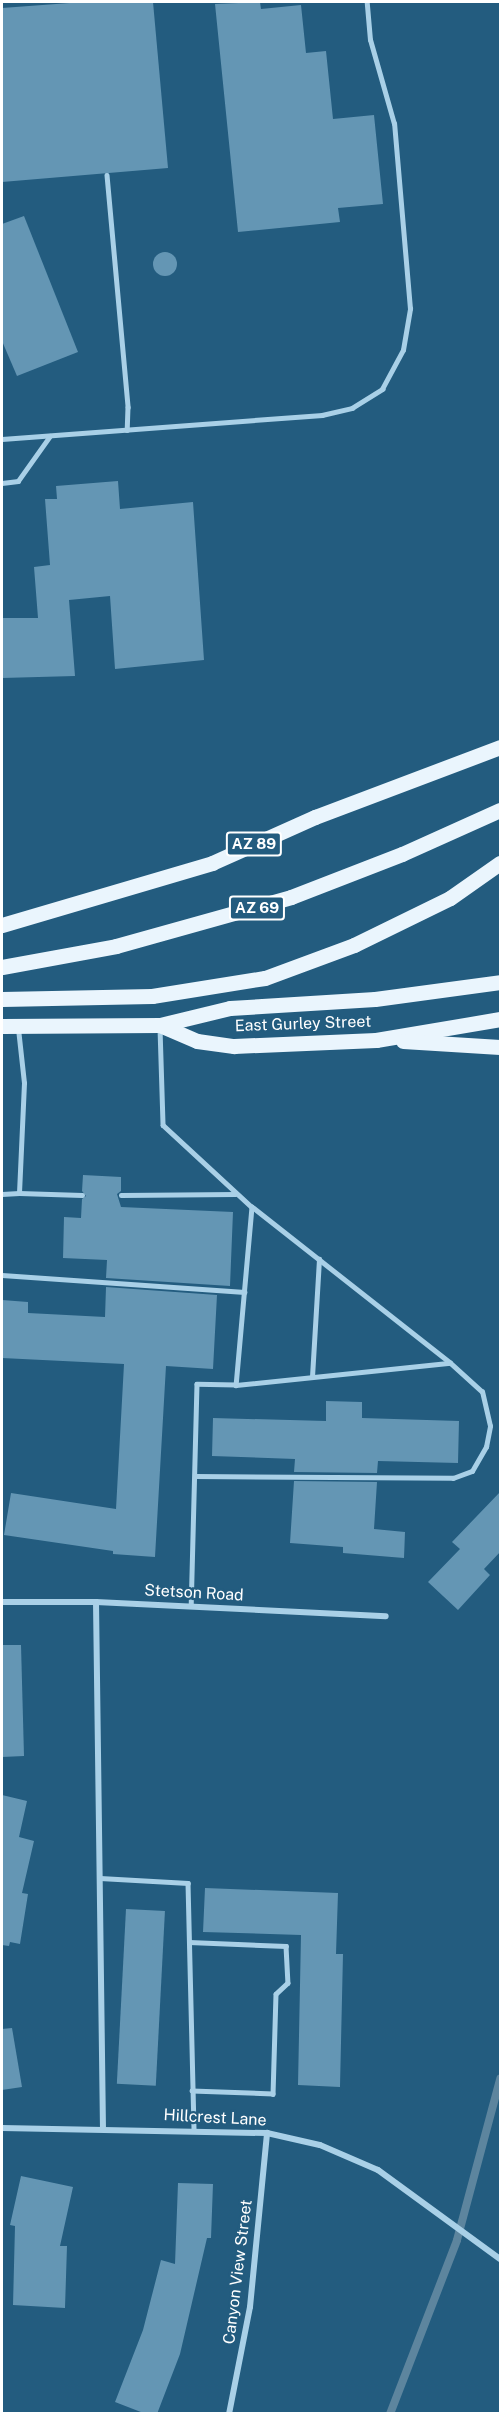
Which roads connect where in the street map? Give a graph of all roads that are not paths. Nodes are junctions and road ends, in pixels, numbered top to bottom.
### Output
1 (367, 2) edge
2 (107, 175) dead end
3 (127, 430) junction
4 (50, 436) junction
5 (2, 439) edge
6 (2, 483) edge
7 (501, 747) edge
8 (501, 810) edge
9 (501, 864) edge
10 (2, 925) edge
11 (2, 967) edge
12 (501, 982) edge
13 (2, 999) edge
14 (501, 1019) edge
15 (160, 1025) junction
16 (2, 1026) edge
17 (18, 1026) junction
18 (376, 1040) junction
19 (501, 1047) edge
20 (19, 1193) junction
21 (2, 1194) edge
22 (236, 1194) junction
23 (82, 1195) dead end
24 (121, 1195) dead end
25 (252, 1207) junction
26 (319, 1259) junction
27 (2, 1275) edge
28 (244, 1292) junction
29 (450, 1363) junction
30 (312, 1377) junction
31 (236, 1384) junction
32 (195, 1476) junction
33 (2, 1602) edge
34 (96, 1602) junction
35 (191, 1606) junction
36 (386, 1616) dead end
37 (100, 1878) junction
38 (189, 1942) junction
39 (192, 2091) junction
40 (103, 2127) junction
41 (2, 2128) edge
42 (194, 2130) junction
43 (267, 2133) junction
44 (501, 2259) edge
45 (229, 2414) edge

1 - 3 lane
2 - 3 lane
3 - 4 lane
4 - 5 lane
4 - 6 lane
7 - 10 main road, AZ 89
8 - 11 main road, AZ 69
9 - 13 main road
12 - 15 main road
14 - 18 main road, East Gurley Street
15 - 17 main road, East Gurley Street
15 - 18 main road, East Gurley Street
15 - 22 lane
16 - 17 main road, East Gurley Street
17 - 20 lane
18 - 19 main road
20 - 21 lane
20 - 23 lane
22 - 24 lane
22 - 25 lane
25 - 26 lane
25 - 28 lane
26 - 29 lane
26 - 30 lane
27 - 28 lane
28 - 31 lane
29 - 30 lane
29 - 32 lane
30 - 31 lane
31 - 32 lane
32 - 35 lane
33 - 34 street, Stetson Road
34 - 35 street, Stetson Road
34 - 37 street
35 - 36 street, Stetson Road
37 - 38 lane
37 - 40 street
38 - 39 lane
38 - 39 lane
39 - 42 lane
40 - 41 street, Hillcrest Lane
40 - 42 street, Hillcrest Lane
42 - 43 street, Hillcrest Lane
43 - 44 street, Hillcrest Lane
43 - 45 street, Canyon View Street

